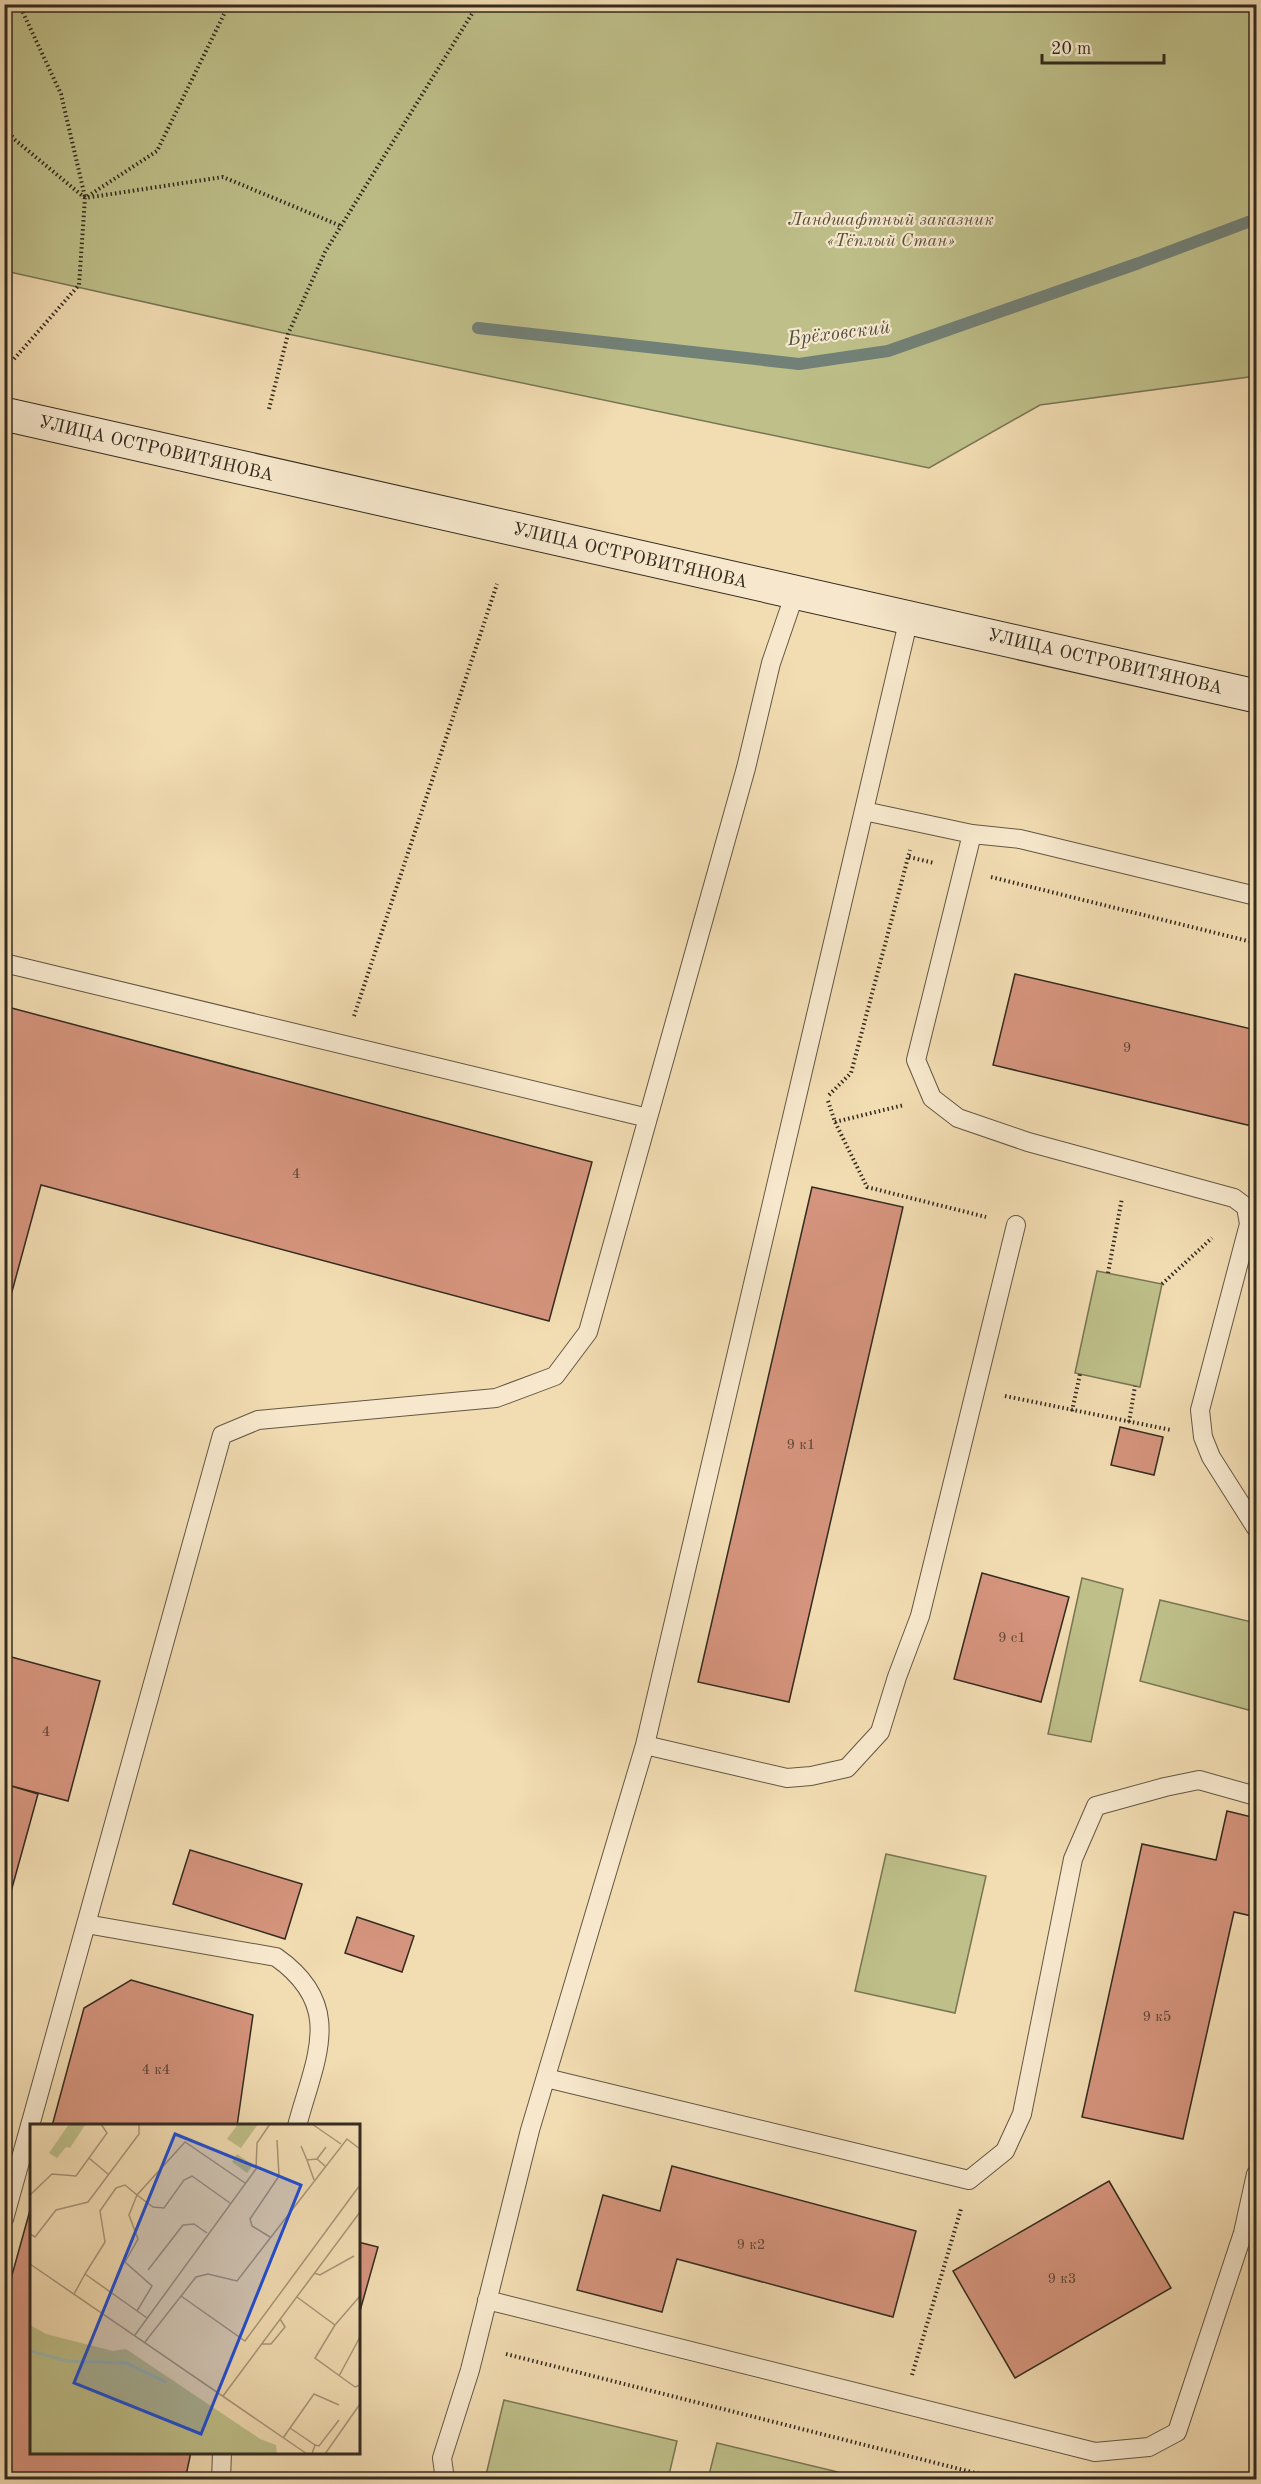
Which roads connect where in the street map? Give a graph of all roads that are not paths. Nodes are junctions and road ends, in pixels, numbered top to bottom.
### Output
1 (4, 414) edge
2 (795, 593) junction
3 (909, 618) junction
4 (1257, 696) edge
5 (864, 811) junction
6 (972, 834) junction
7 (1257, 896) edge
8 (4, 963) edge
9 (648, 1118) junction
10 (1016, 1225) road end
11 (1257, 1528) edge
12 (645, 1745) junction
13 (1257, 1796) edge
14 (86, 1924) junction
15 (546, 2078) junction
16 (30, 2124) edge
17 (298, 2124) edge
18 (30, 2125) edge
19 (1257, 2174) edge
20 (4, 2219) edge
21 (487, 2300) junction
22 (222, 2454) edge
23 (221, 2480) edge
24 (445, 2480) edge

1 - 2 main road, УЛИЦА ОСТРОВИТЯНОВА
2 - 3 main road, УЛИЦА ОСТРОВИТЯНОВА
2 - 9 lane
3 - 4 main road, УЛИЦА ОСТРОВИТЯНОВА
3 - 5 lane
5 - 6 lane
5 - 12 lane
6 - 7 lane
6 - 11 lane
8 - 9 lane
9 - 14 lane
10 - 12 lane
12 - 15 lane
13 - 15 lane
14 - 16 lane
14 - 17 lane
15 - 21 lane
18 - 20 lane
19 - 21 lane
21 - 24 lane
22 - 23 lane

